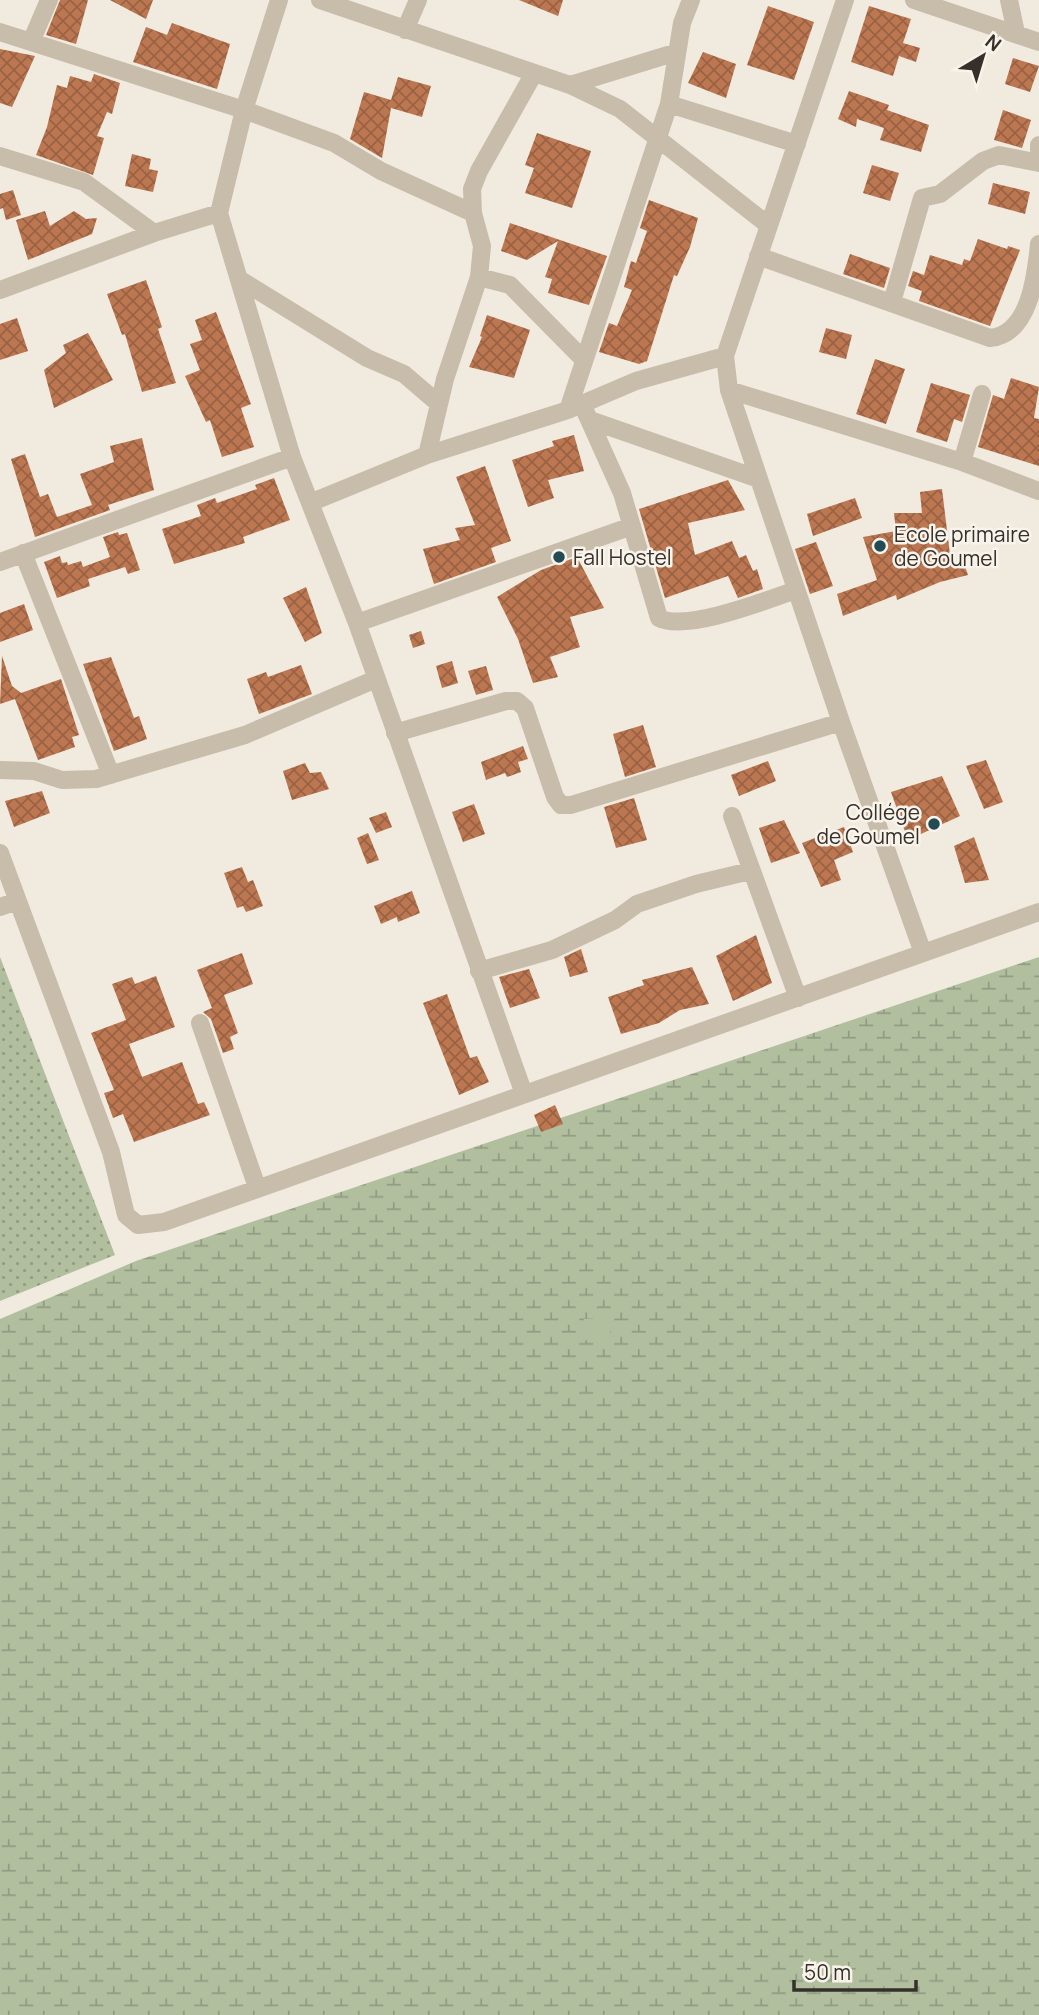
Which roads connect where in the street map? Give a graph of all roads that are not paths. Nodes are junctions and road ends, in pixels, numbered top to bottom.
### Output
1 (49, 0) edge
2 (279, 0) edge
3 (320, 0) edge
4 (418, 0) edge
5 (691, 0) edge
6 (845, 0) edge
7 (914, 0) edge
8 (1009, 0) edge
9 (405, 30) junction
10 (0, 33) edge
11 (1016, 33) junction
12 (31, 42) junction
13 (1039, 42) edge
14 (677, 52) junction
15 (533, 75) junction
16 (570, 86) junction
17 (669, 104) junction
18 (244, 110) junction
19 (658, 138) junction
20 (797, 144) junction
21 (0, 156) edge
22 (1039, 163) edge
23 (219, 213) junction
24 (473, 213) junction
25 (768, 225) junction
26 (155, 233) junction
27 (1039, 244) edge
28 (758, 256) junction
29 (479, 277) junction
30 (239, 279) junction
31 (0, 290) edge
32 (892, 302) junction
33 (725, 356) junction
34 (584, 360) junction
35 (729, 390) junction
36 (982, 394) dead end
37 (439, 404) junction
38 (580, 411) junction
39 (427, 455) junction
40 (292, 457) junction
41 (962, 462) junction
42 (759, 479) junction
43 (1039, 491) edge
44 (312, 502) junction
45 (632, 526) junction
46 (23, 553) junction
47 (0, 562) edge
48 (796, 590) junction
49 (357, 623) junction
50 (376, 679) junction
51 (841, 722) junction
52 (395, 733) junction
53 (0, 770) edge
54 (111, 775) junction
55 (732, 816) dead end
56 (0, 853) edge
57 (750, 871) junction
58 (18, 901) junction
59 (0, 907) edge
60 (1039, 912) edge
61 (923, 953) junction
62 (479, 971) junction
63 (798, 998) junction
64 (200, 1023) dead end
65 (524, 1094) junction
66 (257, 1187) junction

1 - 12 street
2 - 18 street
3 - 9 street
4 - 9 street
5 - 14 street
6 - 20 street
7 - 11 street
8 - 11 street
9 - 15 street
10 - 12 street
11 - 13 street
12 - 18 street
14 - 16 street
14 - 17 street
15 - 16 street
15 - 24 street
16 - 19 street
17 - 19 street
17 - 20 street
18 - 23 street
18 - 24 street
19 - 25 street
19 - 34 street
20 - 25 street
21 - 26 street
22 - 32 street
23 - 26 street
23 - 30 street
24 - 29 street
25 - 28 street
26 - 31 street
27 - 32 street
28 - 32 street
28 - 33 street
29 - 34 street
29 - 37 street
30 - 37 street
30 - 40 street
33 - 35 street
33 - 38 street
34 - 38 street
35 - 41 street
35 - 42 street
36 - 41 street
37 - 39 street
38 - 39 street
38 - 42 street
38 - 45 street
39 - 44 street
40 - 44 street
40 - 46 street
41 - 43 street
42 - 48 street
44 - 49 street
45 - 48 street
45 - 49 street
46 - 47 street
46 - 54 street
48 - 51 street
49 - 50 street
50 - 52 street
50 - 54 street
51 - 52 street
51 - 61 street
52 - 62 street
53 - 54 street
55 - 57 street
56 - 58 street
57 - 62 street
57 - 63 street
58 - 59 street
58 - 66 street
60 - 61 street
61 - 63 street
62 - 65 street
63 - 65 street
64 - 66 street
65 - 66 street

